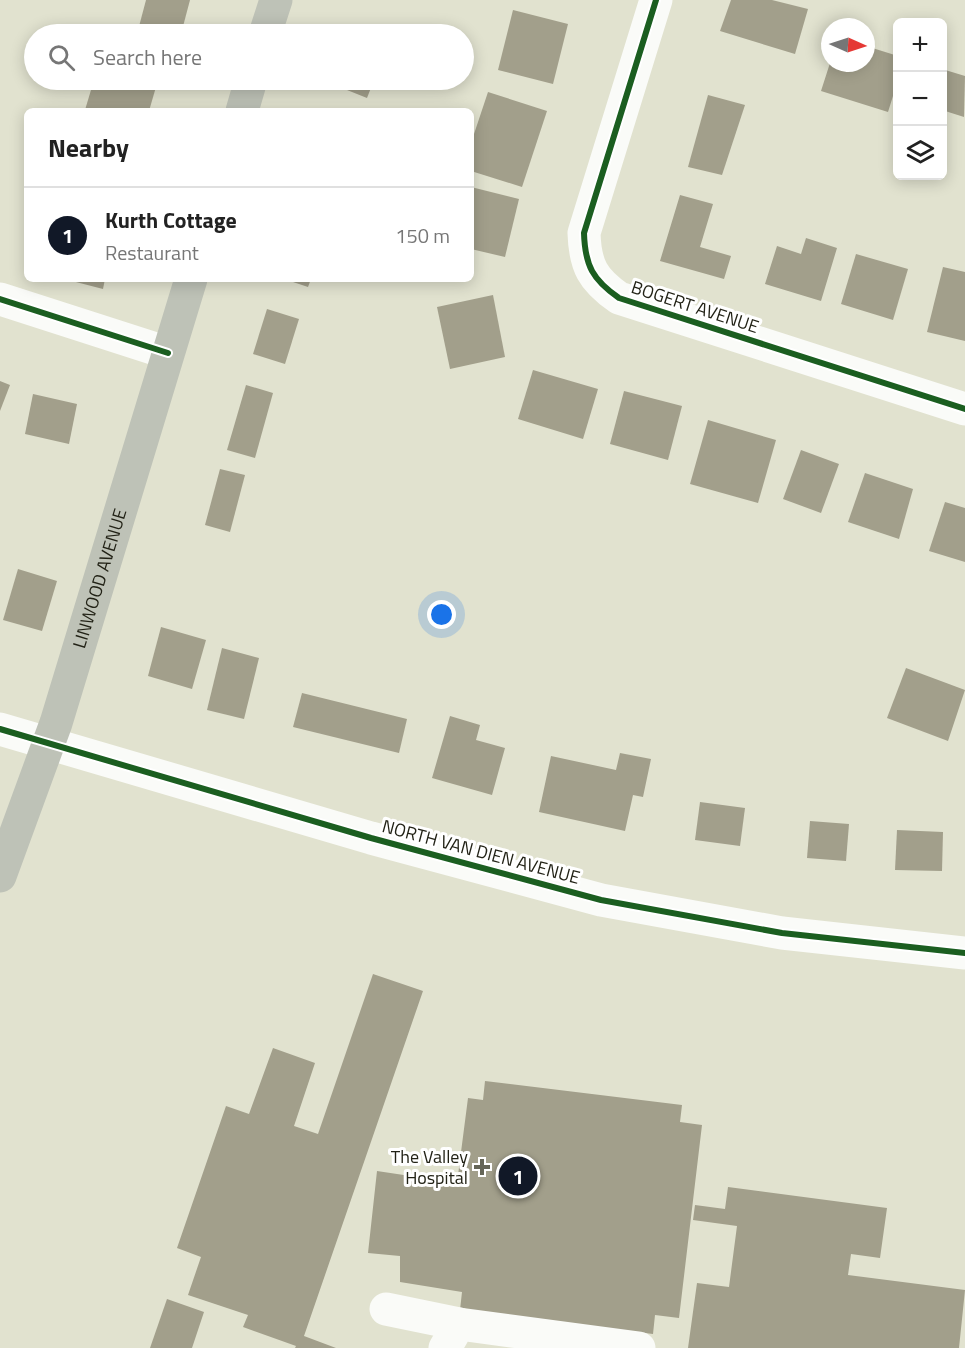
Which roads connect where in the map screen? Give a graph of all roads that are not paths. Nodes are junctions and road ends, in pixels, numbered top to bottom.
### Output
1 (276, 0) edge
2 (656, 0) edge
3 (268, 24) edge
4 (248, 90) edge
5 (243, 108) edge
6 (190, 282) edge
7 (0, 299) edge
8 (168, 353) junction
9 (965, 409) edge
10 (0, 729) edge
11 (48, 744) junction
12 (0, 876) edge
13 (965, 953) edge
14 (386, 1309) dead end
15 (452, 1336) edge
16 (639, 1348) edge

1 - 3 main road
2 - 9 street, BOGERT AVENUE
4 - 5 main road
6 - 8 main road, LINWOOD AVENUE
7 - 8 street
8 - 11 main road, LINWOOD AVENUE
10 - 11 street, NORTH VAN DIEN AVENUE
11 - 12 main road, LINWOOD AVENUE
11 - 13 street, NORTH VAN DIEN AVENUE
14 - 15 street
15 - 16 street

